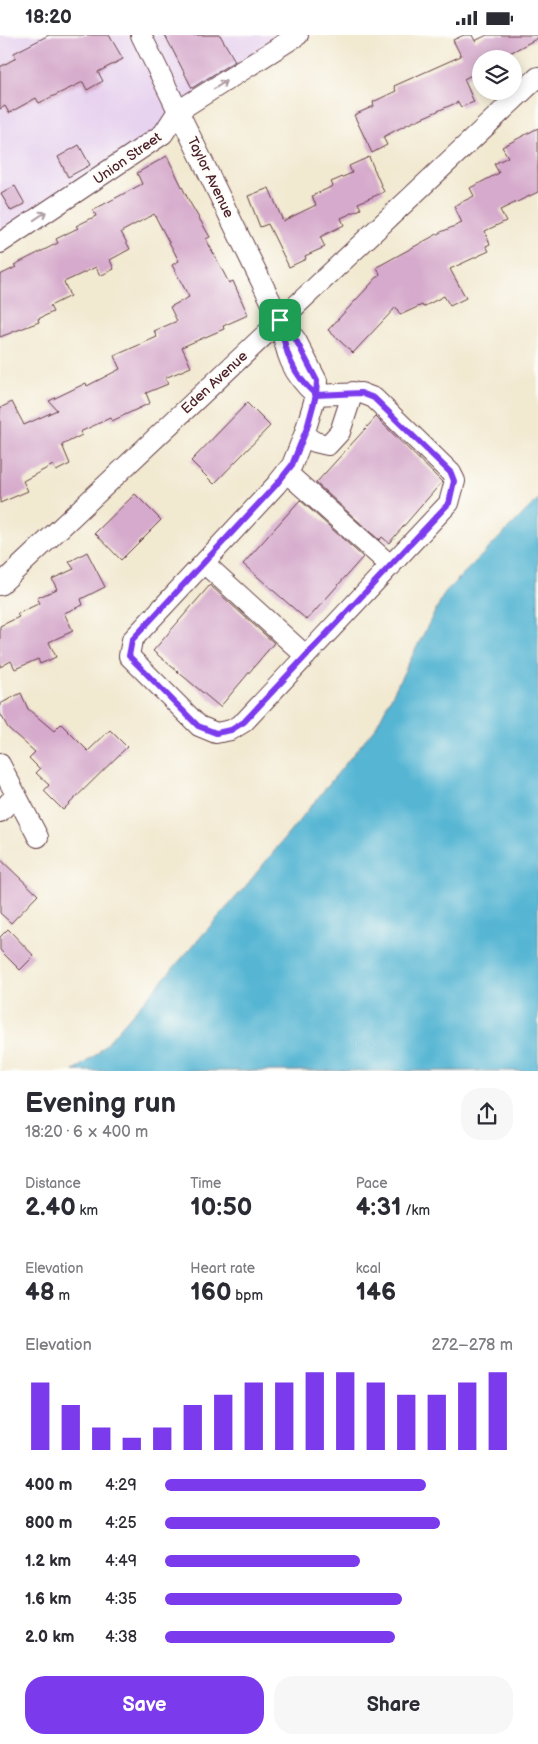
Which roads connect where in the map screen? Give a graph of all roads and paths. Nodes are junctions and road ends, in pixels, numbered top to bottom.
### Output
1 (141, 35) edge
2 (293, 36) edge
3 (538, 77) edge
4 (178, 111) junction
5 (0, 243) edge
6 (280, 320) junction
7 (354, 392) junction
8 (316, 395) junction
9 (304, 435) junction
10 (286, 472) junction
11 (204, 563) junction
12 (391, 565) junction
13 (0, 585) edge
14 (306, 656) junction
15 (0, 764) edge
16 (16, 795) junction
17 (0, 812) edge
18 (38, 837) dead end

1 - 4 street, Taylor Avenue
4 -> 2 street, Union Street
3 - 6 street, Eden Avenue
5 -> 4 street, Union Street
4 - 6 street, Taylor Avenue
6 - 8 street, Taylor Avenue
6 - 13 street, Eden Avenue
7 - 8 street
7 - 9 street
7 - 12 street
8 - 9 street
9 - 10 street
10 - 11 street
10 - 12 street
11 - 14 street
11 - 14 street
12 - 14 street
15 - 16 street
16 - 17 street
16 - 18 street

